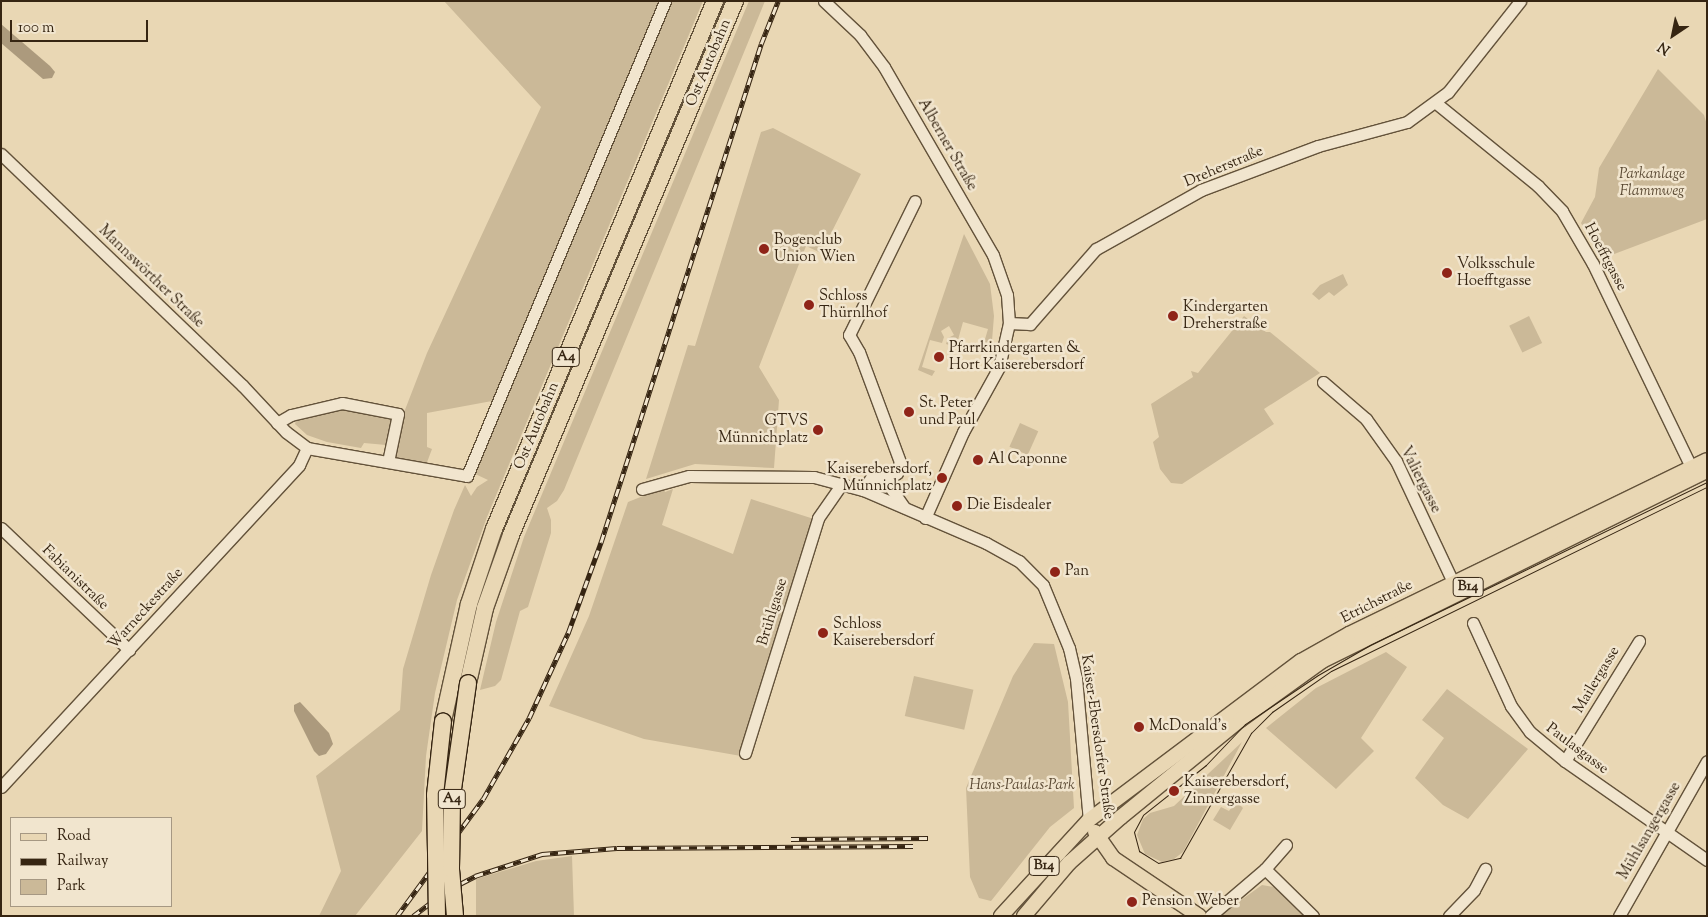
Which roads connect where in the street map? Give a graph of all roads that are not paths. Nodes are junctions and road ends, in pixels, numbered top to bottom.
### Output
1 (665, 1) edge
2 (715, 1) edge
3 (735, 1) edge
4 (824, 1) edge
5 (1520, 1) edge
6 (1436, 103) junction
7 (1, 154) edge
8 (915, 201) dead end
9 (1009, 323) junction
10 (1324, 382) dead end
11 (278, 423) junction
12 (307, 448) junction
13 (1707, 460) edge
14 (388, 462) junction
15 (1691, 468) junction
16 (1707, 471) edge
17 (887, 480) junction
18 (841, 485) junction
19 (642, 490) dead end
20 (862, 490) junction
21 (904, 507) junction
22 (925, 518) junction
23 (1, 528) edge
24 (1453, 582) junction
25 (1473, 623) dead end
26 (1639, 641) dead end
27 (129, 650) junction
28 (745, 753) dead end
29 (1566, 761) junction
30 (1707, 761) edge
31 (1, 787) edge
32 (1089, 820) junction
33 (1667, 833) junction
34 (1098, 838) junction
35 (1286, 846) dead end
36 (1707, 860) edge
37 (1265, 869) junction
38 (1485, 869) dead end
39 (437, 916) edge
40 (455, 916) edge
41 (1001, 916) edge
42 (1024, 916) edge
43 (1199, 916) edge
44 (1210, 916) edge
45 (1313, 916) edge
46 (1449, 916) edge
47 (1620, 916) edge

1 - 14 street
2 - 39 highway, Ost Autobahn / A4, bridge
3 - 40 highway, Ost Autobahn / A4, bridge
4 - 9 street, Alberner Straße
5 - 6 street, Dreherstraße
6 - 9 street, Dreherstraße
6 - 15 street, Hoefftgasse
7 - 11 street, Mannswörther Straße
8 - 17 street
9 - 22 street
10 - 24 street, Valiergasse
11 - 12 street, Mannswörther Straße
11 - 14 street
12 - 14 street
12 - 27 street, Warneckestraße
13 - 15 main road, Etrichstraße / B14
15 - 24 main road, Etrichstraße / B14
16 - 34 main road, Etrichstraße / B14
17 - 20 street
17 - 21 street
18 - 19 street, Kaiser-Ebersdorfer Straße
18 - 20 street, Kaiser-Ebersdorfer Straße
18 - 28 street, Brühlgasse
20 - 21 street, Kaiser-Ebersdorfer Straße
21 - 22 street, Kaiser-Ebersdorfer Straße
22 - 32 street, Kaiser-Ebersdorfer Straße
23 - 27 street, Fabianistraße
24 - 32 main road, Etrichstraße / B14
25 - 29 street, Paulasgasse
26 - 29 street, Mailergasse
27 - 31 street, Warneckestraße
29 - 33 street, Paulasgasse
30 - 33 street, Mühlsangergasse
32 - 34 main road, Kaiser-Ebersdorfer Straße
32 - 41 main road, B14
33 - 36 street, Paulasgasse
33 - 47 street, Mühlsangergasse
34 - 42 main road, B14
34 - 43 main road, Kaiser-Ebersdorfer Straße
35 - 37 street
37 - 44 street
37 - 45 street
38 - 46 street

